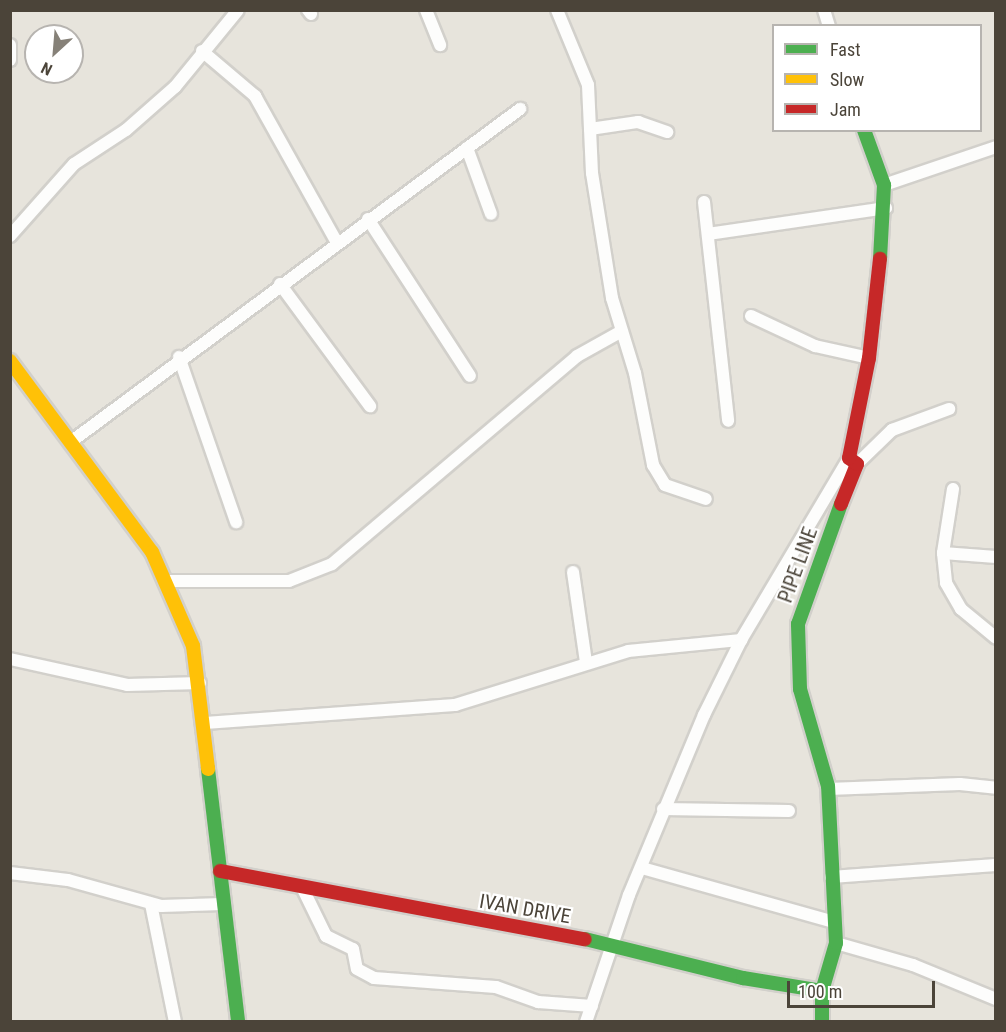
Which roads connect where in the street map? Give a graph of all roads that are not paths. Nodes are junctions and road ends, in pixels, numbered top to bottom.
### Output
1 (426, 10) edge
2 (558, 10) edge
3 (236, 11) edge
4 (10, 45) edge
5 (440, 45) dead end
6 (202, 51) junction
7 (10, 60) edge
8 (520, 110) dead end
9 (590, 129) junction
10 (667, 132) dead end
11 (865, 132) edge
12 (996, 147) edge
13 (467, 148) junction
14 (884, 185) junction
15 (704, 202) dead end
16 (886, 208) junction
17 (491, 214) dead end
18 (368, 219) junction
19 (708, 234) junction
20 (10, 236) edge
21 (337, 243) junction
22 (280, 284) junction
23 (752, 316) dead end
24 (622, 331) junction
25 (179, 357) junction
26 (869, 358) junction
27 (11, 365) edge
28 (470, 376) dead end
29 (370, 406) dead end
30 (949, 409) dead end
31 (728, 421) dead end
32 (72, 441) junction
33 (853, 461) junction
34 (953, 489) dead end
35 (706, 499) dead end
36 (236, 522) dead end
37 (943, 553) junction
38 (996, 557) edge
39 (573, 572) dead end
40 (169, 581) junction
41 (996, 638) edge
42 (741, 640) junction
43 (10, 659) edge
44 (586, 662) junction
45 (200, 683) junction
46 (204, 723) junction
47 (996, 788) edge
48 (828, 789) junction
49 (663, 809) junction
50 (789, 811) dead end
51 (996, 865) edge
52 (642, 868) junction
53 (220, 871) junction
54 (10, 873) edge
55 (831, 877) junction
56 (302, 887) junction
57 (151, 904) junction
58 (222, 904) junction
59 (834, 922) junction
60 (836, 943) junction
61 (614, 946) junction
62 (822, 991) junction
63 (996, 999) edge
64 (592, 1006) junction
65 (175, 1022) edge
66 (238, 1022) edge
67 (586, 1022) edge
68 (822, 1022) edge

1 - 5 street
2 - 9 street
3 - 6 street
4 - 7 street
6 - 20 street
6 - 21 street
8 - 13 street
9 - 10 street
9 - 24 street
11 - 14 street, PIPE LINE
12 - 14 street
13 - 17 street
13 - 18 street
14 - 16 street, PIPE LINE
15 - 19 street
16 - 19 street
16 - 26 street, PIPE LINE
18 - 21 street
18 - 28 street
19 - 31 street
21 - 22 street
22 - 25 street
22 - 29 street
23 - 26 street
24 - 35 street
24 - 40 street
25 - 32 street
25 - 36 street
26 - 33 street, PIPE LINE
27 - 32 street
30 - 33 street
32 - 40 street
33 - 42 street
33 - 48 street, PIPE LINE
34 - 37 street
37 - 38 street
37 - 41 street
39 - 44 street
40 - 45 street
42 - 44 street
42 - 49 street
43 - 45 street
44 - 46 street
45 - 46 street
46 - 53 street
47 - 48 street
48 - 55 street, PIPE LINE
49 - 50 street
49 - 52 street
51 - 55 street
52 - 59 street
52 - 61 street
53 - 56 street, IVAN DRIVE
53 - 58 street
54 - 57 street
55 - 59 street, PIPE LINE
56 - 61 street, IVAN DRIVE
56 - 64 street
57 - 58 street
57 - 65 street
58 - 66 street
59 - 60 street, PIPE LINE
60 - 62 street, PIPE LINE
60 - 63 street
61 - 62 street, IVAN DRIVE
61 - 64 street
62 - 68 street, PIPE LINE
64 - 67 street

